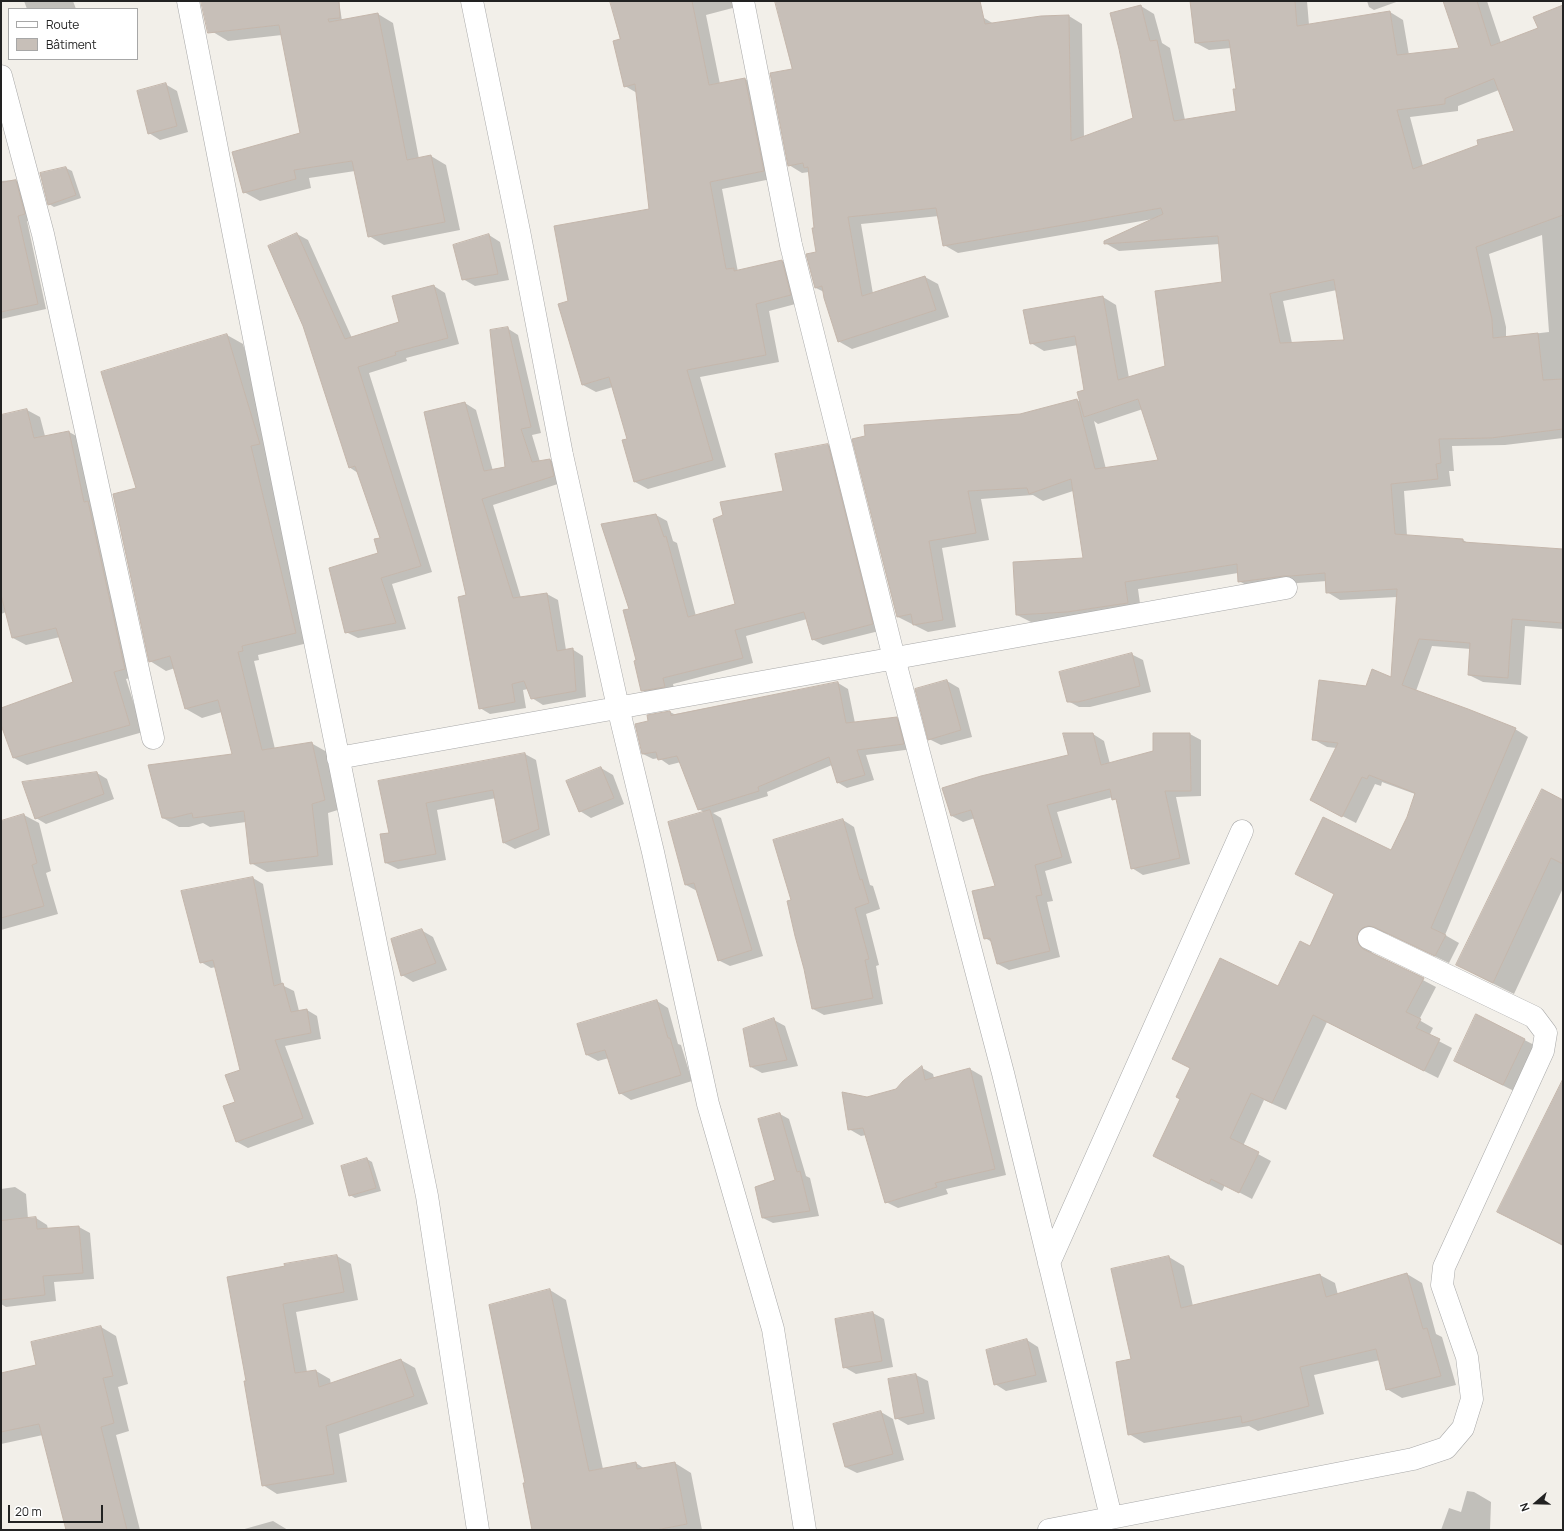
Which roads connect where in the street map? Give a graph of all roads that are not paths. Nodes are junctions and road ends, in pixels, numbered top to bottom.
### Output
1 (188, 1) edge
2 (472, 1) edge
3 (743, 1) edge
4 (1, 76) edge
5 (1286, 588) dead end
6 (894, 658) junction
7 (618, 707) junction
8 (153, 738) dead end
9 (338, 758) junction
10 (1242, 831) dead end
11 (1369, 938) dead end
12 (1049, 1263) junction
13 (1111, 1517) junction
14 (478, 1530) edge
15 (805, 1530) edge
16 (1049, 1530) edge

1 - 9 street
2 - 7 street
3 - 6 street
4 - 8 street
5 - 6 street
6 - 7 street
6 - 12 street
7 - 9 street
7 - 15 street
9 - 14 street
10 - 12 street
11 - 13 street
12 - 13 street
13 - 16 street

